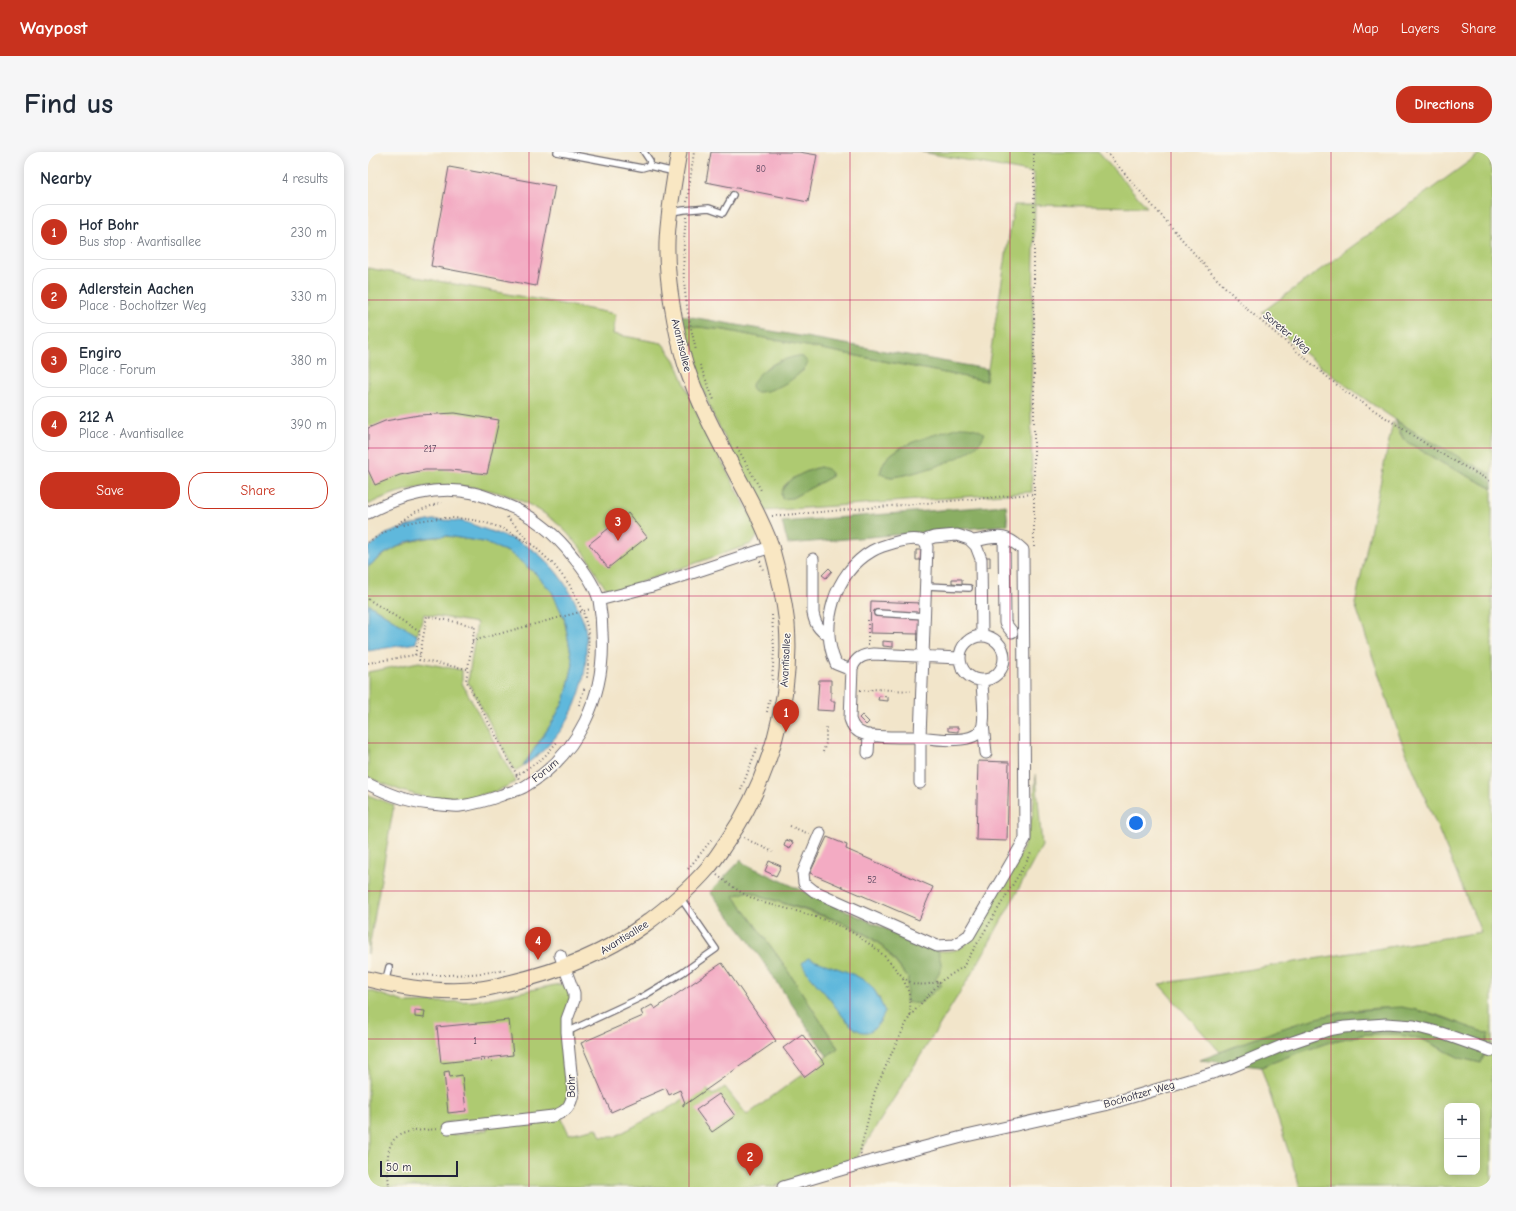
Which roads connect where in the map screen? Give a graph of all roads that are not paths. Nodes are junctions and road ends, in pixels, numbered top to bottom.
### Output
1 (557, 152) edge
2 (644, 152) edge
3 (679, 152) edge
4 (649, 166) junction
5 (676, 172) junction
6 (733, 195) dead end
7 (669, 213) junction
8 (368, 513) edge
9 (1004, 538) junction
10 (973, 541) junction
11 (924, 542) junction
12 (764, 549) junction
13 (813, 559) dead end
14 (926, 586) junction
15 (969, 588) dead end
16 (598, 600) junction
17 (877, 613) dead end
18 (925, 616) junction
19 (1012, 632) junction
20 (1024, 632) junction
21 (828, 635) junction
22 (982, 636) junction
23 (1000, 645) junction
24 (923, 656) junction
25 (960, 658) junction
26 (852, 670) junction
27 (982, 681) junction
28 (983, 723) junction
29 (869, 735) junction
30 (973, 736) junction
31 (920, 737) junction
32 (868, 753) dead end
33 (920, 782) dead end
34 (368, 784) edge
35 (816, 834) road end
36 (680, 897) junction
37 (563, 961) junction
38 (368, 979) edge
39 (567, 1032) junction
40 (1492, 1051) edge
41 (448, 1128) road end
42 (783, 1187) edge

1 - 4 lane
2 - 4 lane
3 - 5 street, Avantisallee
4 - 5 lane
5 - 7 street, Avantisallee
6 - 7 lane
7 - 12 street, Avantisallee
8 - 16 street, Forum
9 - 10 street
9 - 19 street
9 - 20 street
10 - 11 street
10 - 22 street
11 - 14 street
11 - 21 street
12 - 16 street
12 - 36 street, Avantisallee
13 - 21 street
14 - 15 lane
14 - 18 street
16 - 34 street, Forum
17 - 18 lane
18 - 24 street
19 - 20 street
19 - 23 street
20 - 35 street
21 - 26 street
22 - 23 street
22 - 25 street
23 - 27 street
24 - 25 street
24 - 26 street
24 - 31 street
25 - 27 street
26 - 29 street
27 - 28 street
28 - 30 street
28 - 30 street
29 - 31 street
29 - 32 street
30 - 31 street
31 - 33 street
36 - 37 street, Avantisallee
36 - 39 lane
37 - 38 street, Avantisallee
37 - 39 street, Bohr
39 - 41 street, Bohr
40 - 42 street, Bocholtzer Weg

